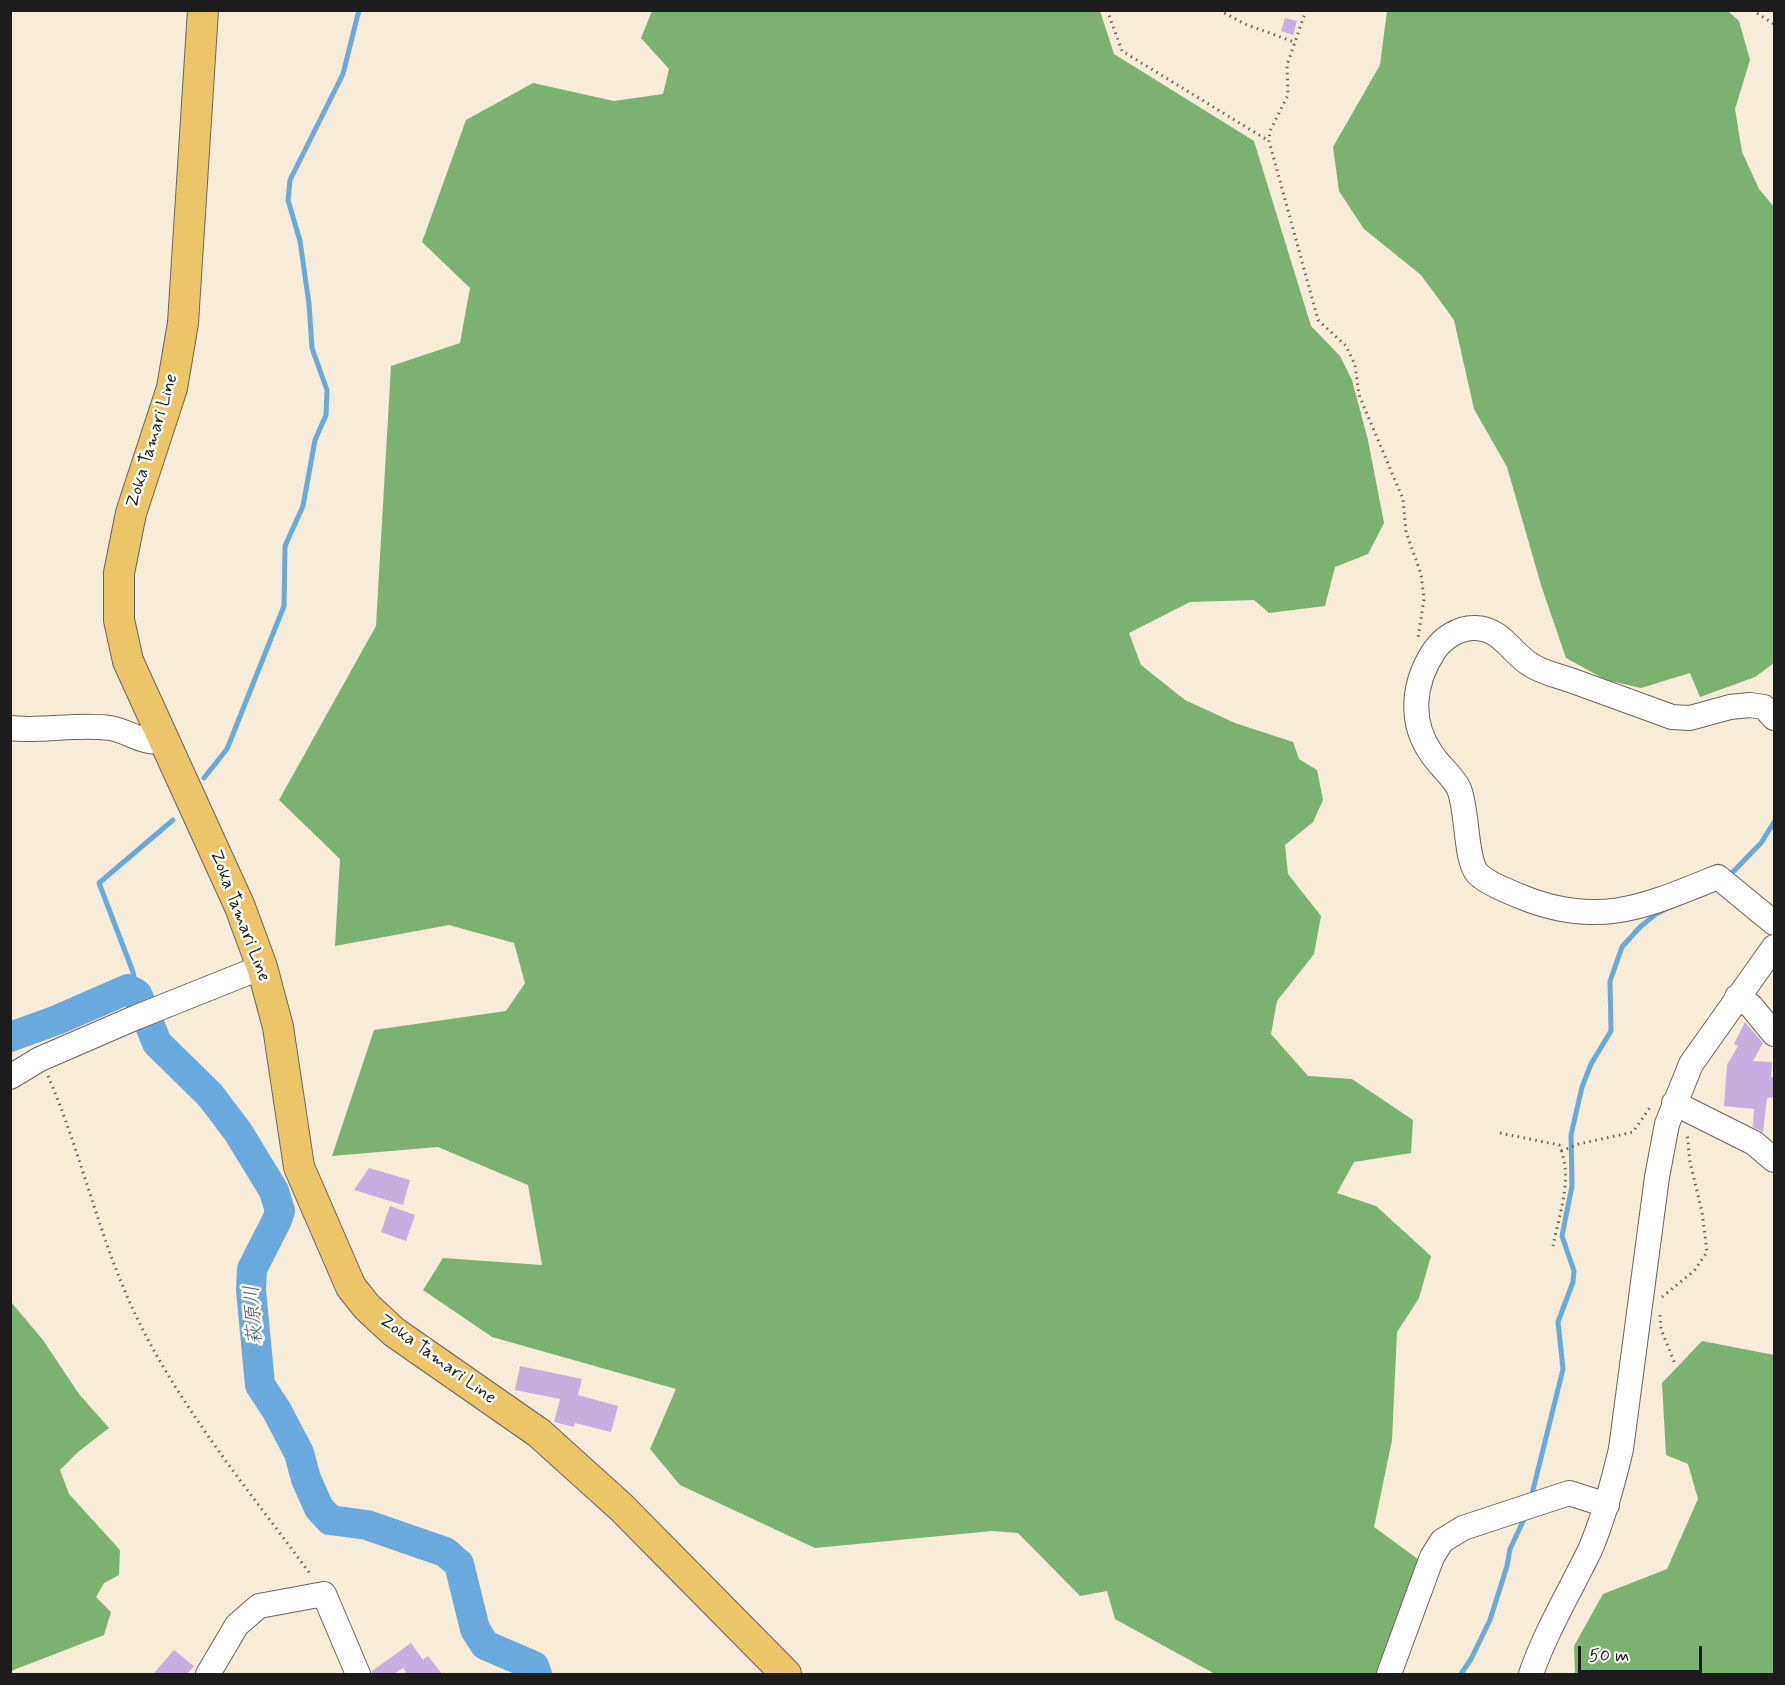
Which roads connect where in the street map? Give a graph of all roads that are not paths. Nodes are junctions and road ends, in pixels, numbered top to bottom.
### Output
1 (203, 10) edge
2 (1774, 718) edge
3 (10, 728) edge
4 (164, 740) junction
5 (1774, 923) edge
6 (1774, 947) edge
7 (262, 967) junction
8 (1737, 997) junction
9 (1774, 1034) edge
10 (10, 1077) edge
11 (1674, 1103) junction
12 (1774, 1160) edge
13 (1607, 1505) junction
14 (208, 1674) edge
15 (358, 1674) edge
16 (786, 1674) edge
17 (1389, 1674) edge
18 (1531, 1674) edge

1 - 4 main road, Zoka Tamari Line
2 - 5 street
3 - 4 street
4 - 7 main road, Zoka Tamari Line
6 - 8 street
7 - 10 street
7 - 16 main road, Zoka Tamari Line
8 - 9 street
8 - 11 street
11 - 12 street
11 - 13 street
13 - 17 street
13 - 18 street
14 - 15 street

